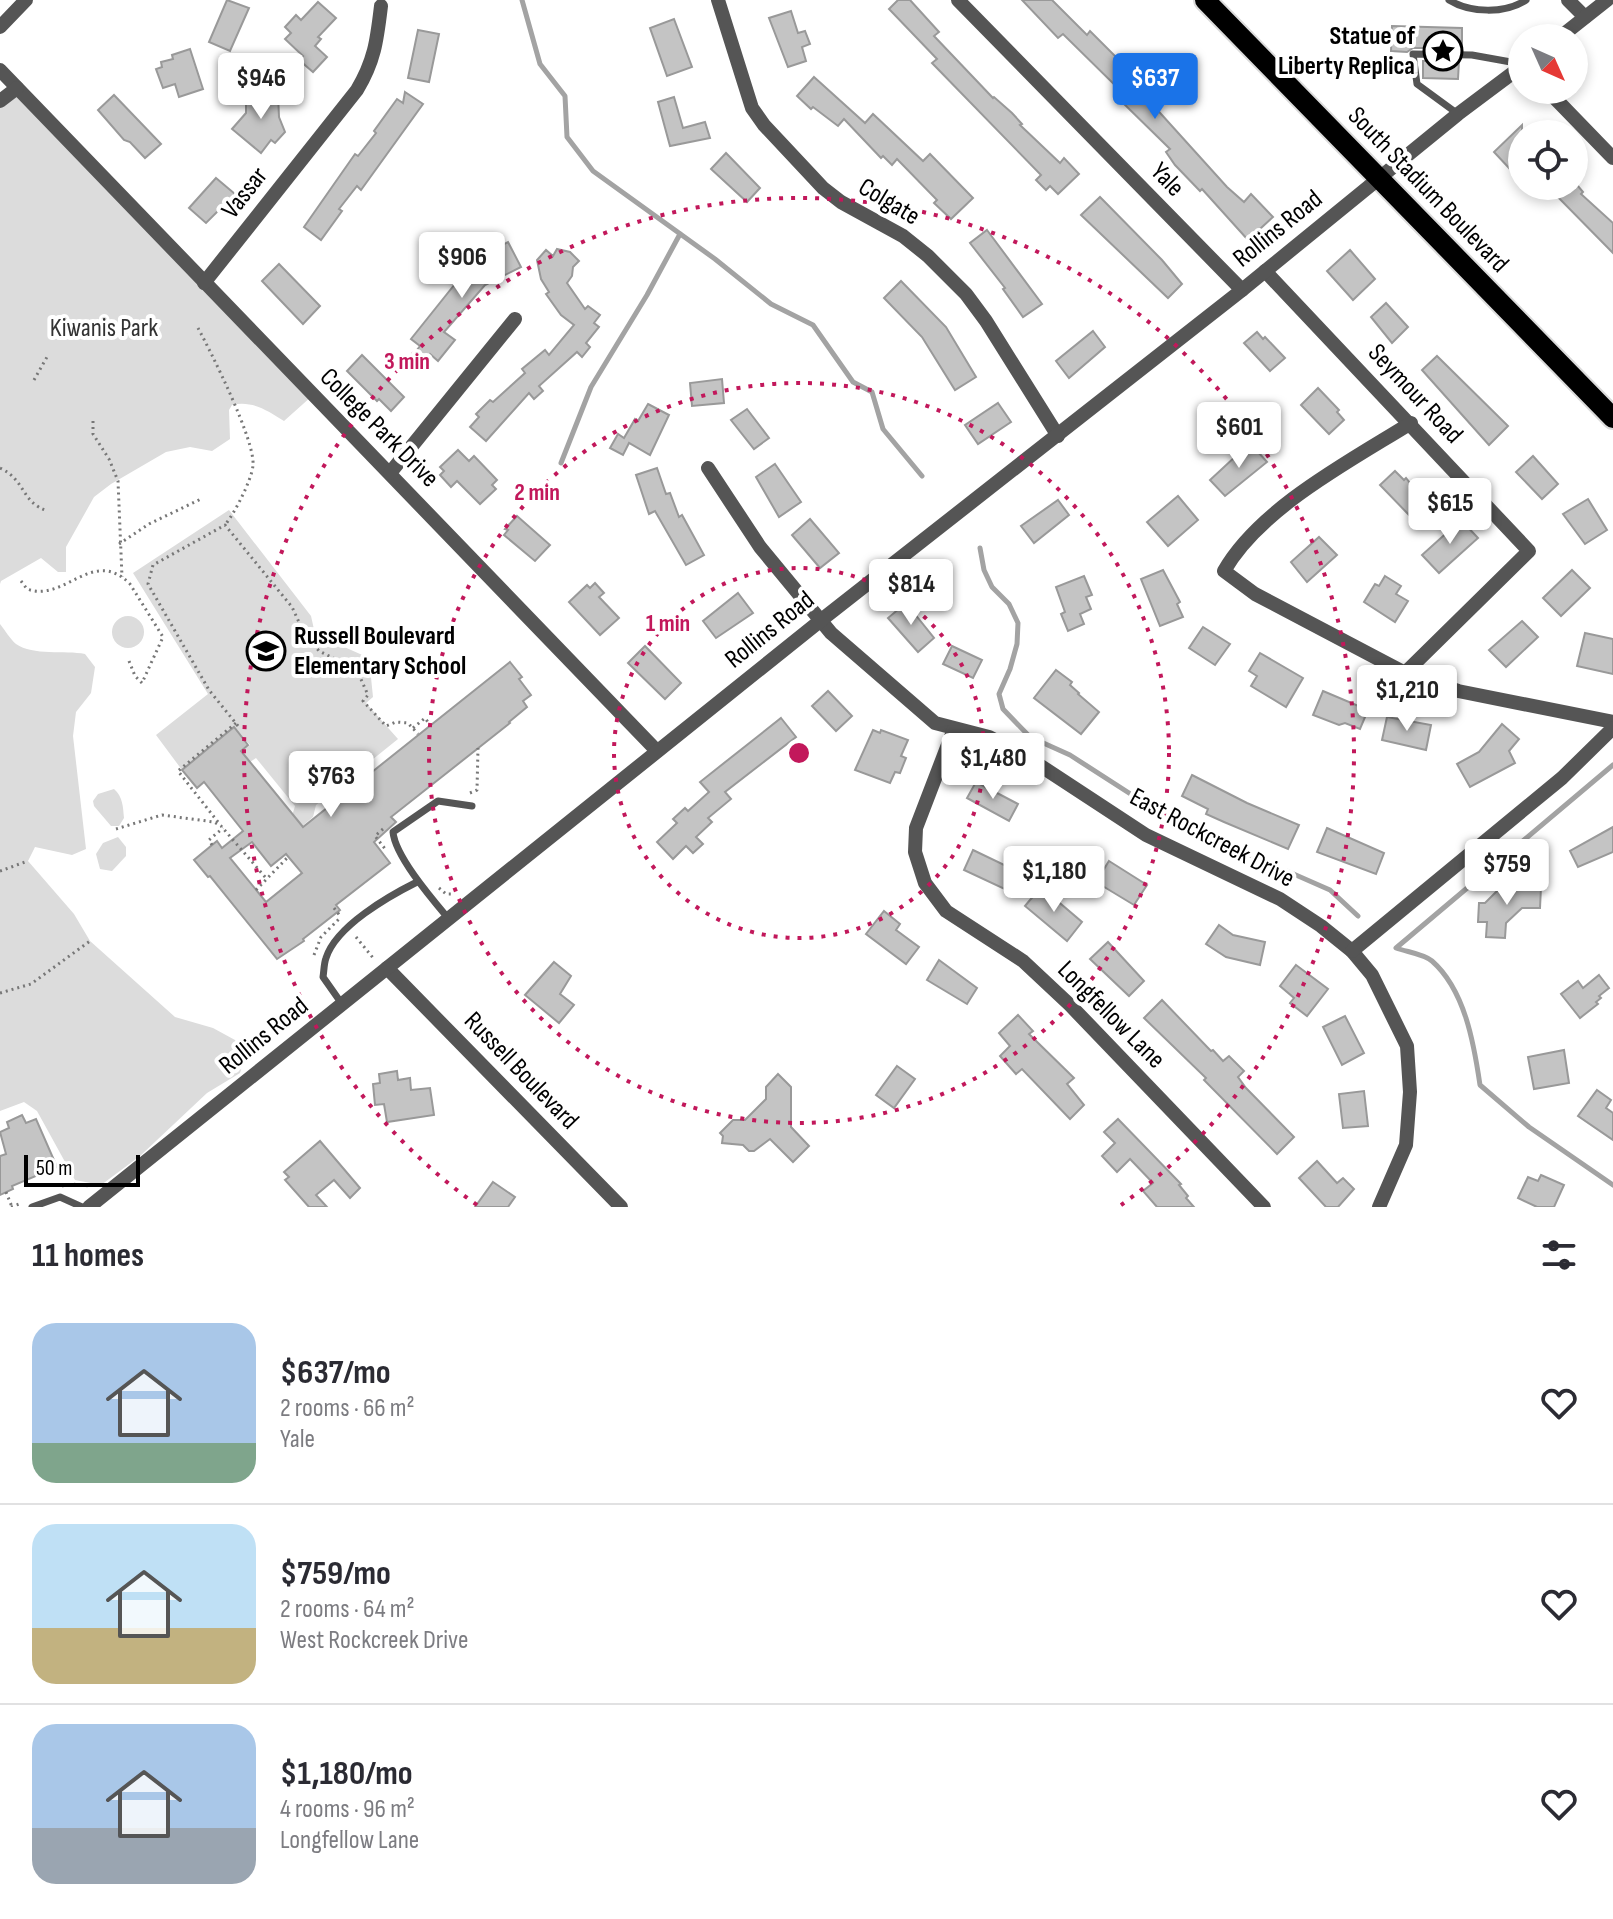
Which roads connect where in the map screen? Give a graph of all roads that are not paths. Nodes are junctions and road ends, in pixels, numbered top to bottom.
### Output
1 (26, 0) edge
2 (718, 0) edge
3 (958, 0) edge
4 (1205, 0) edge
5 (1449, 0) edge
6 (1526, 0) edge
7 (1568, 0) edge
8 (1607, 0) edge
9 (381, 6) dead end
10 (1585, 17) junction
11 (1576, 24) edge
12 (0, 27) edge
13 (1508, 62) edge
14 (0, 70) edge
15 (1508, 76) edge
16 (17, 88) junction
17 (0, 101) edge
18 (1561, 104) edge
19 (1458, 114) junction
20 (1613, 158) edge
21 (1380, 177) junction
22 (1265, 271) junction
23 (204, 283) junction
24 (1242, 290) junction
25 (515, 319) dead end
26 (1613, 418) edge
27 (1411, 423) junction
28 (1058, 436) junction
29 (708, 468) dead end
30 (390, 473) junction
31 (820, 621) junction
32 (1405, 673) junction
33 (1613, 725) edge
34 (954, 729) junction
35 (657, 751) junction
36 (472, 806) dead end
37 (417, 882) junction
38 (448, 918) junction
39 (1352, 951) junction
40 (387, 968) junction
41 (342, 1004) junction
42 (32, 1207) edge
43 (82, 1207) edge
44 (89, 1207) edge
45 (621, 1207) edge
46 (1264, 1207) edge
47 (1379, 1207) edge

1 - 12 street
2 - 28 street, Colgate
3 - 24 street, Yale
4 - 21 main road, South Stadium Boulevard
5 - 6 lane
7 - 10 street
8 - 10 street
9 - 23 street, Vassar
10 - 11 street
13 - 19 lane
14 - 16 street, College Park Drive
15 - 19 street, Rollins Road
16 - 17 street
16 - 23 street, College Park Drive
18 - 20 street
19 - 21 street, Rollins Road
21 - 22 street, Rollins Road
21 - 26 main road, South Stadium Boulevard
22 - 24 street, Rollins Road
22 - 27 street, Seymour Road
23 - 30 street, College Park Drive
24 - 28 street, Rollins Road
25 - 30 street
27 - 32 street, Seymour Road
27 - 32 street
28 - 31 street, Rollins Road
29 - 31 street, East Rockcreek Drive
30 - 35 street, College Park Drive
31 - 34 street, East Rockcreek Drive
31 - 35 street, Rollins Road
32 - 33 street
33 - 39 street
34 - 39 street, East Rockcreek Drive
34 - 46 street, Longfellow Lane
35 - 38 street, Rollins Road
36 - 37 lane
37 - 38 lane
37 - 41 lane
38 - 40 street, Rollins Road
39 - 47 street, East Rockcreek Drive
40 - 41 street, Rollins Road
40 - 45 street, Russell Boulevard
41 - 44 street, Rollins Road
42 - 43 lane

